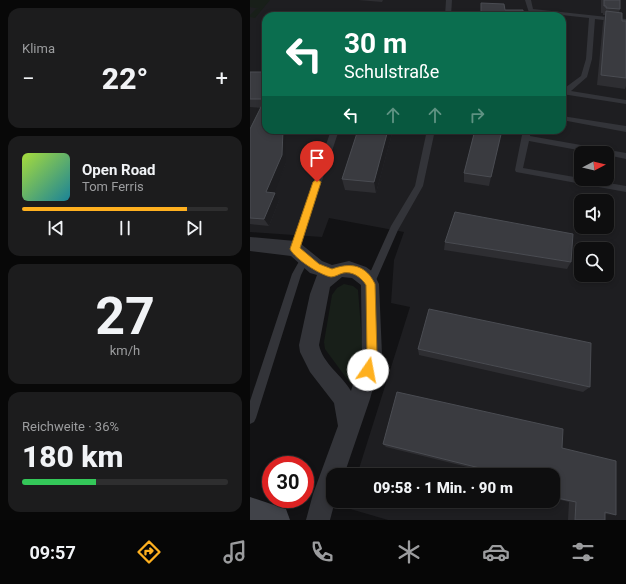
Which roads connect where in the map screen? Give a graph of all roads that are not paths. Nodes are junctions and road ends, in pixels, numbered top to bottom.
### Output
1 (449, 0) edge
2 (528, 0) edge
3 (448, 12) edge
4 (532, 12) edge
5 (566, 15) edge
6 (592, 17) junction
7 (626, 21) edge
8 (566, 90) edge
9 (566, 92) edge
10 (626, 102) edge
11 (566, 119) edge
12 (626, 129) edge
13 (334, 134) edge
14 (430, 134) edge
15 (526, 134) edge
16 (626, 156) edge
17 (626, 190) edge
18 (250, 244) edge
19 (300, 254) junction
20 (332, 273) junction
21 (370, 284) junction
22 (250, 418) edge
23 (349, 425) junction
24 (250, 512) edge
25 (275, 520) edge
26 (318, 520) edge

1 - 3 lane
2 - 4 lane
5 - 6 lane
6 - 7 lane
6 - 8 lane
9 - 10 lane
11 - 12 lane
13 - 19 lane
14 - 21 lane
15 - 16 lane
15 - 17 lane
18 - 19 street
19 - 20 street
19 - 22 lane
20 - 21 street
20 - 23 street
21 - 23 street
23 - 26 street
24 - 25 main road

